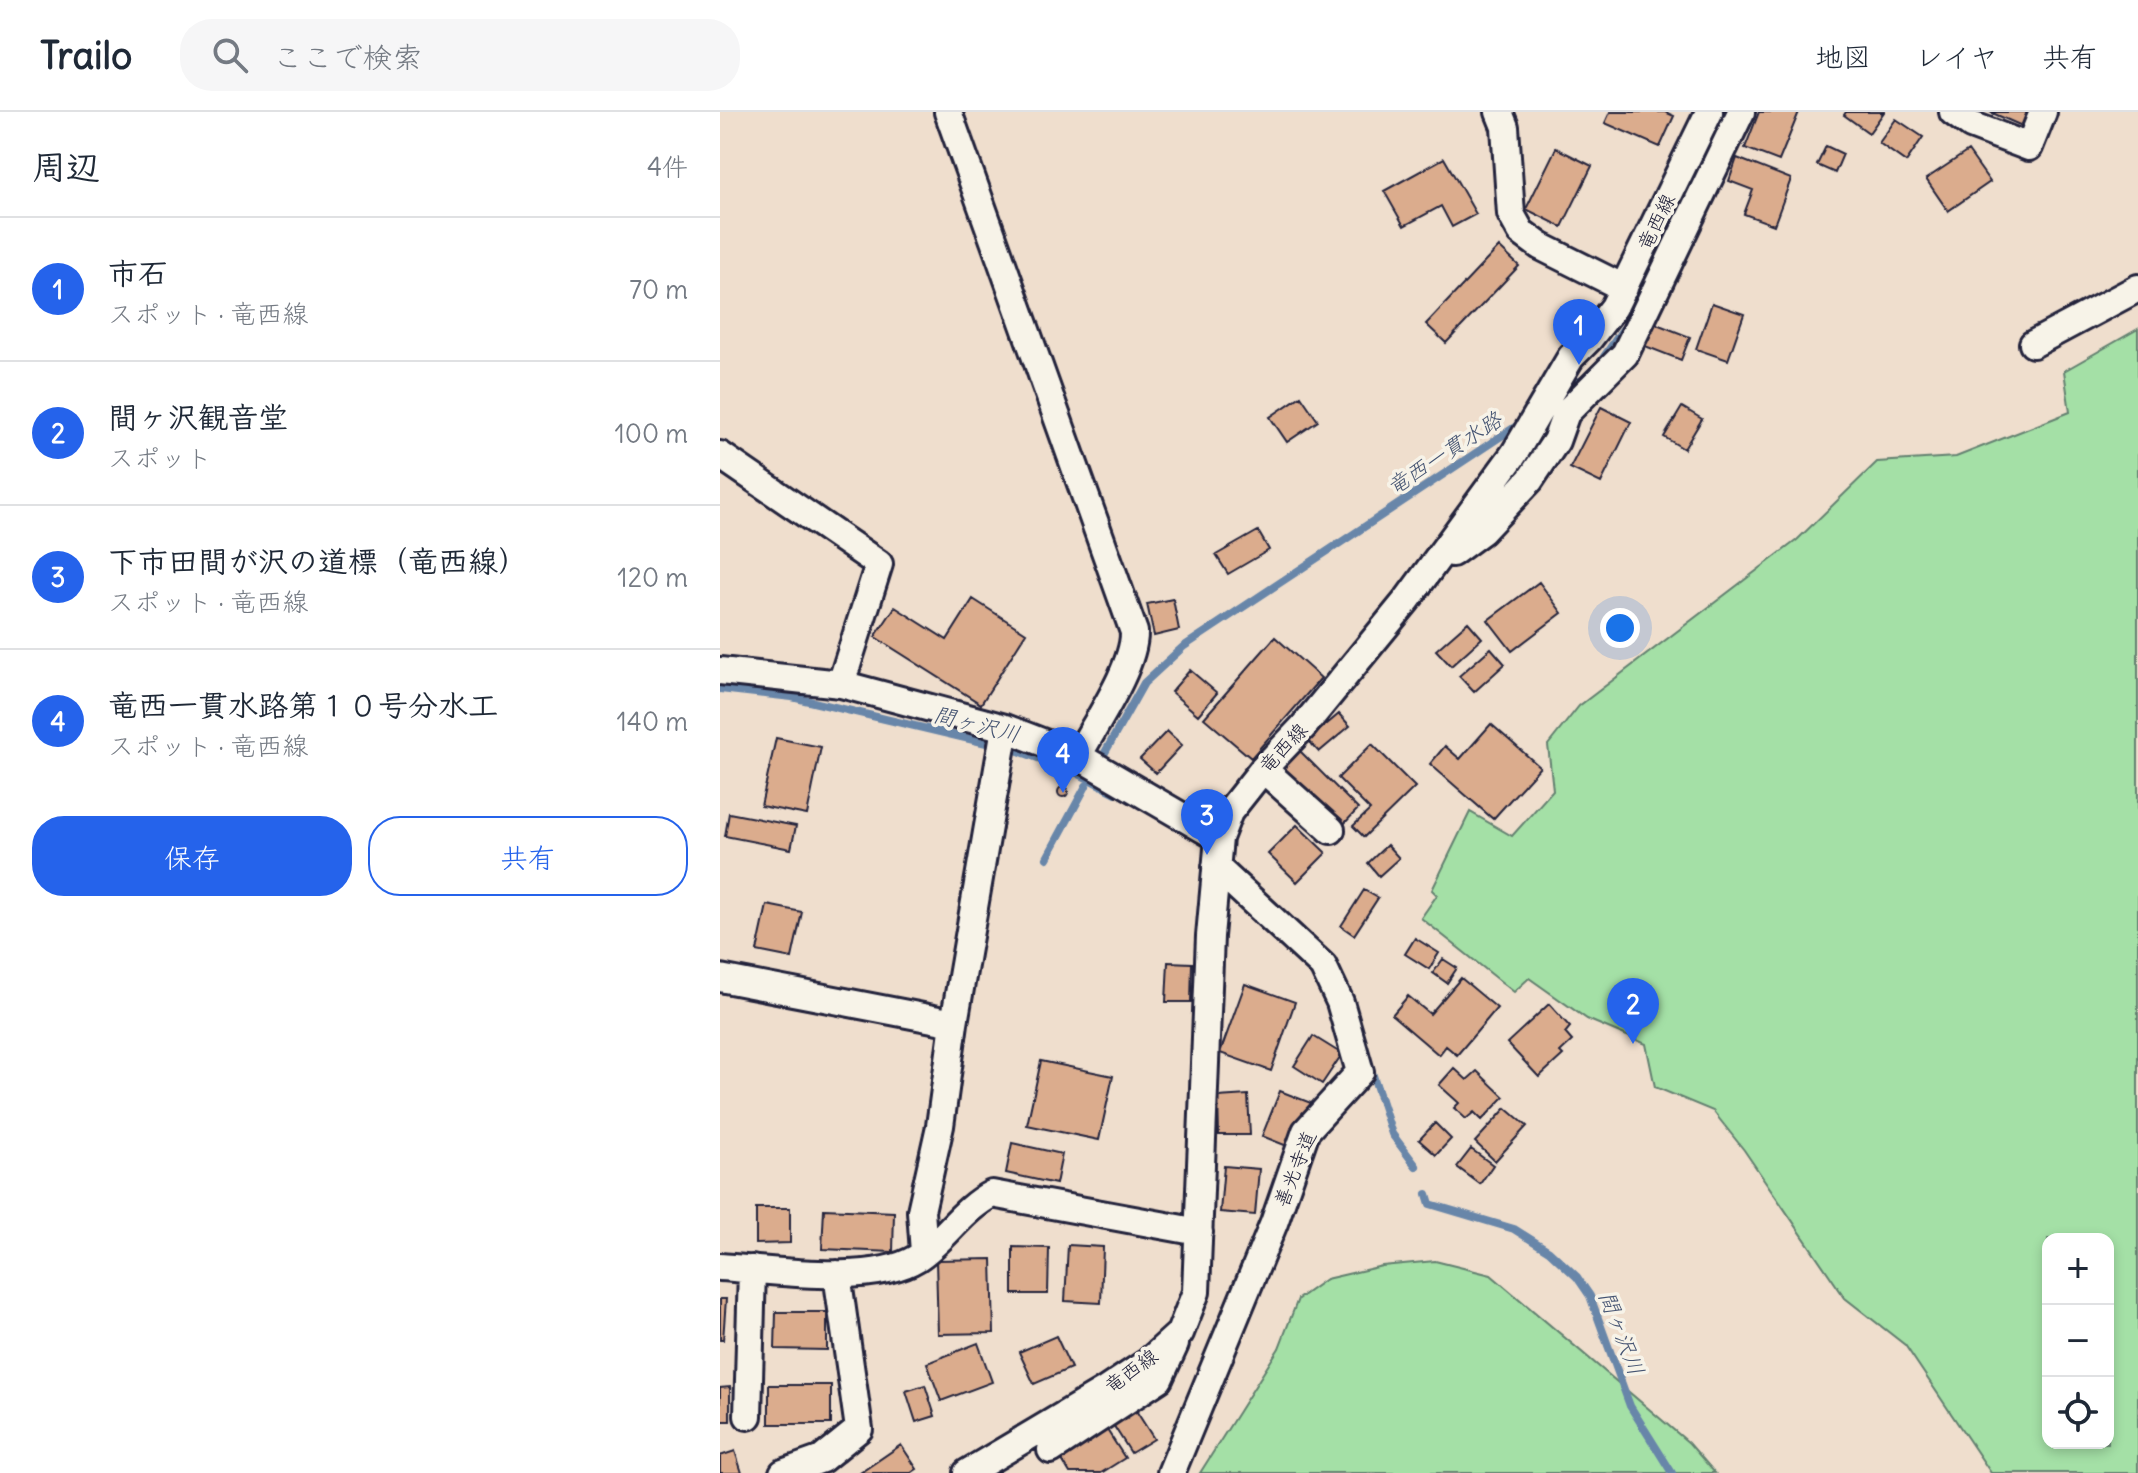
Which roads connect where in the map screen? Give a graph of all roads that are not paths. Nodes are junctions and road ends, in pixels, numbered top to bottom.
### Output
1 (948, 112) edge
2 (1499, 112) edge
3 (1709, 112) edge
4 (1741, 112) edge
5 (1953, 112) edge
6 (2043, 112) edge
7 (1624, 288) junction
8 (2138, 288) edge
9 (2033, 344) dead end
10 (720, 455) edge
11 (1433, 568) junction
12 (720, 671) edge
13 (841, 684) junction
14 (1005, 728) junction
15 (1078, 756) junction
16 (1263, 769) junction
17 (1331, 830) dead end
18 (1219, 838) junction
19 (1216, 867) junction
20 (720, 978) edge
21 (954, 1023) junction
22 (1199, 1232) junction
23 (924, 1252) junction
24 (720, 1267) edge
25 (752, 1269) junction
26 (837, 1274) junction
27 (1180, 1333) junction
28 (748, 1416) dead end
29 (1051, 1450) dead end
30 (783, 1473) edge
31 (967, 1473) edge
32 (1171, 1473) edge

1 - 15 street
2 - 7 street
3 - 7 street, 竜西線
4 - 11 street
5 - 6 street
7 - 11 street, 竜西線
8 - 9 street
10 - 13 street
11 - 16 street, 竜西線
12 - 13 street
13 - 14 street
14 - 15 street
14 - 21 street
15 - 18 street
16 - 17 street
16 - 18 street, 竜西線
18 - 19 street, 竜西線
19 - 22 street, 竜西線
19 - 32 street, 善光寺道
20 - 21 street
21 - 23 street
22 - 23 street
22 - 27 street, 竜西線
23 - 26 street
24 - 25 street
25 - 26 street
25 - 28 street
26 - 30 street
27 - 29 street
27 - 31 street, 竜西線

